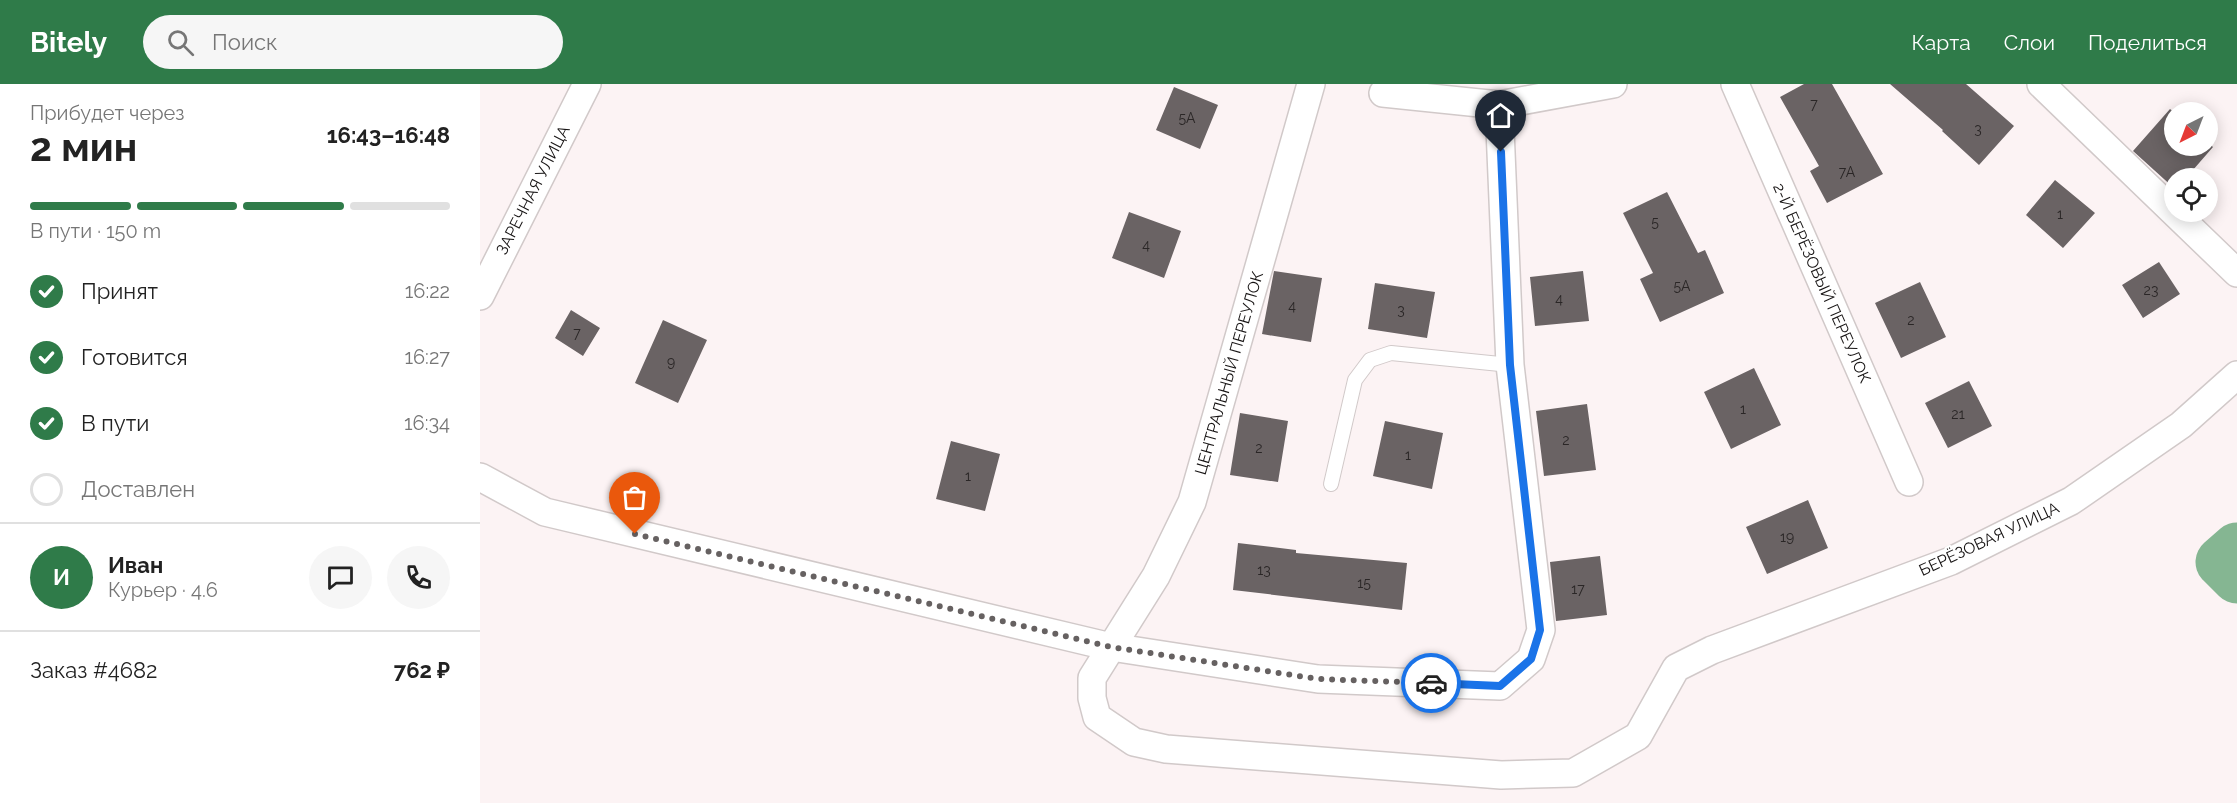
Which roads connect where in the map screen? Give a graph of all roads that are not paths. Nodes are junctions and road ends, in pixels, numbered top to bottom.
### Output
1 (587, 84) edge
2 (1311, 84) edge
3 (1613, 84) edge
4 (1735, 84) edge
5 (2041, 84) edge
6 (1383, 93) dead end
7 (1499, 105) junction
8 (2237, 273) edge
9 (480, 296) edge
10 (1510, 365) junction
11 (2237, 375) edge
12 (480, 477) edge
13 (1910, 482) dead end
14 (1331, 484) dead end
15 (1111, 647) junction
16 (1712, 650) joint

1 - 9 street, ЗАРЕЧНАЯ УЛИЦА
2 - 15 street, ЦЕНТРАЛЬНЫЙ ПЕРЕУЛОК
3 - 7 street
4 - 13 street, 2-Й БЕРЁЗОВЫЙ ПЕРЕУЛОК
5 - 8 street
6 - 7 street
7 - 10 street
10 - 14 lane
10 - 15 street
11 - 16 street, БЕРЁЗОВАЯ УЛИЦА
12 - 15 street
15 - 16 street, ЦЕНТРАЛЬНЫЙ ПЕРЕУЛОК

